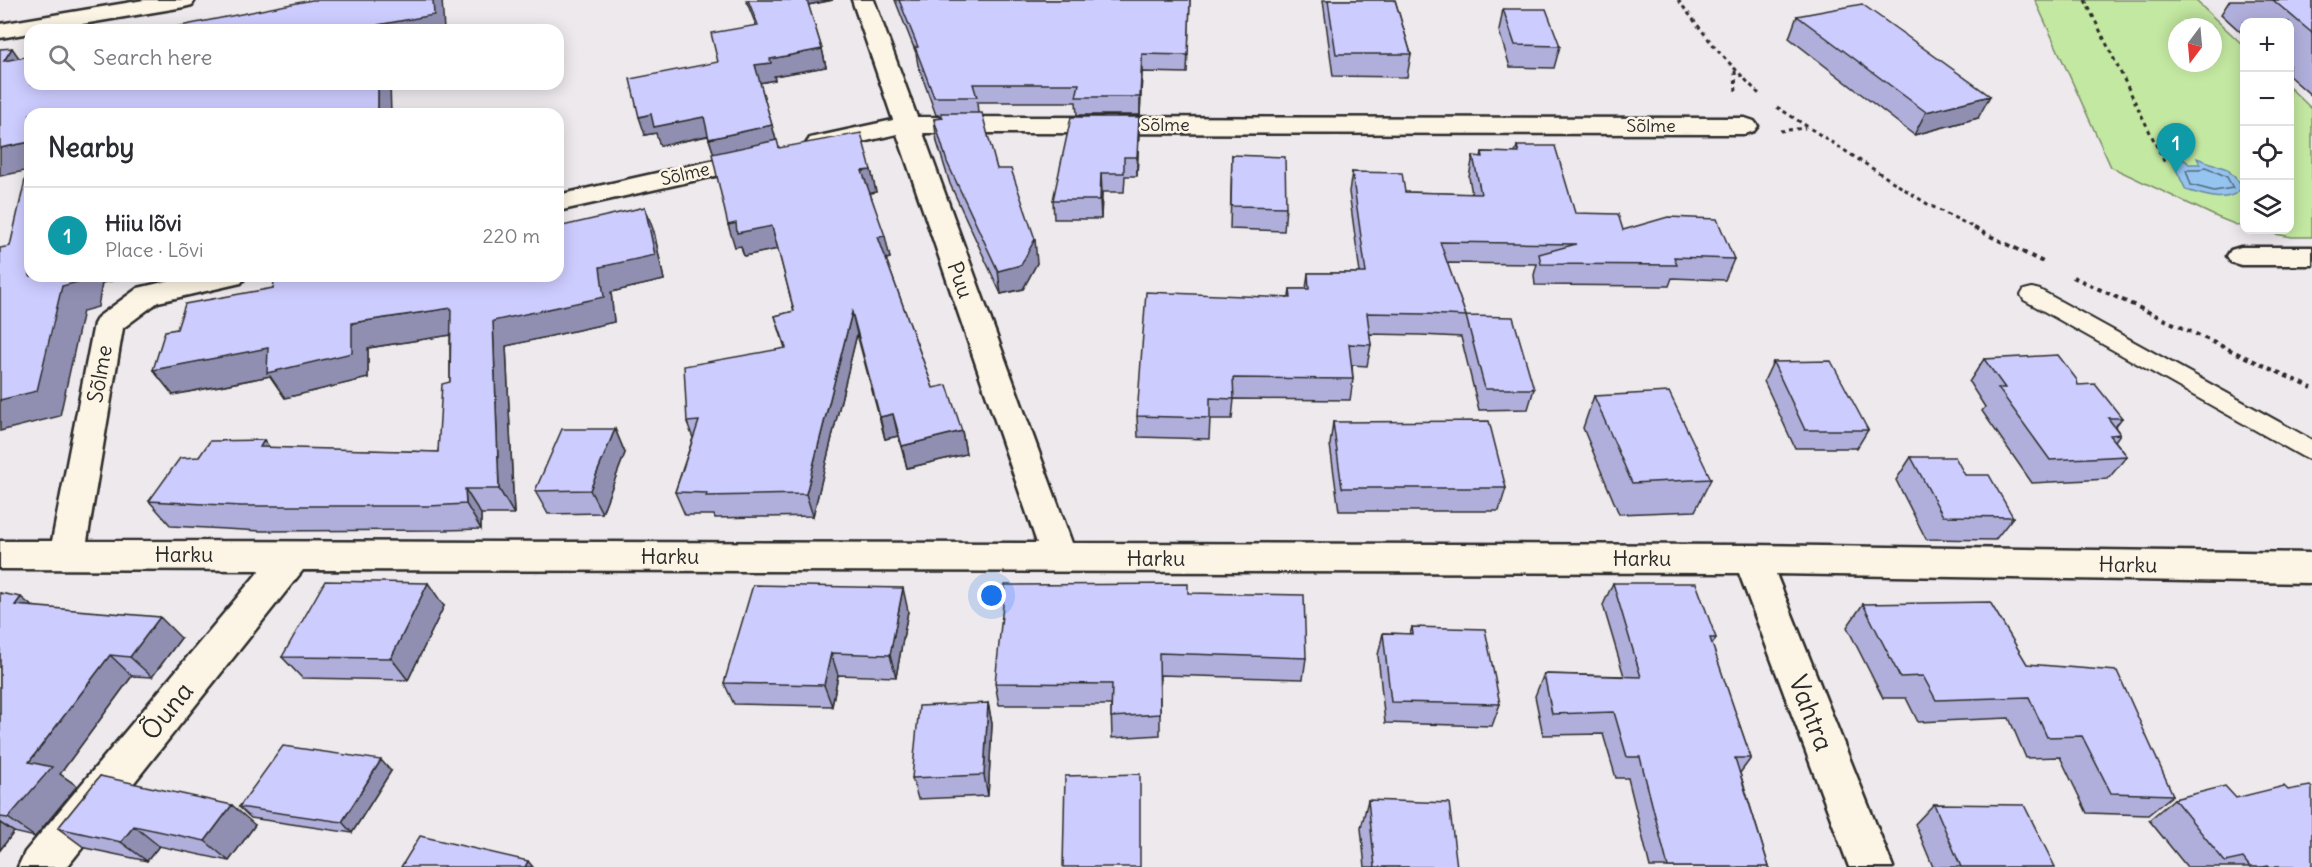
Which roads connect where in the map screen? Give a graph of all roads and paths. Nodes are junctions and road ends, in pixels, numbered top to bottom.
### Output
1 (184, 0) edge
2 (863, 0) edge
3 (1678, 0) edge
4 (2085, 0) edge
5 (42, 24) edge
6 (24, 27) edge
7 (0, 31) edge
8 (1761, 96) dead end
9 (1770, 102) dead end
10 (905, 125) junction
11 (1745, 126) dead end
12 (2166, 165) dead end
13 (564, 202) edge
14 (2241, 256) dead end
15 (2312, 256) edge
16 (2051, 266) dead end
17 (2072, 276) dead end
18 (205, 282) edge
19 (2032, 295) dead end
20 (2312, 388) edge
21 (2312, 451) edge
22 (0, 555) edge
23 (67, 555) junction
24 (294, 555) junction
25 (1060, 559) junction
26 (1752, 559) junction
27 (2312, 568) edge
28 (40, 867) edge
29 (1870, 867) edge

1 - 5 street
2 - 10 street, Puu
3 - 8 path
4 - 12 path
6 - 7 street
9 - 16 path
10 - 11 street, Sõlme
10 - 13 street, Sõlme
10 - 25 street, Puu
14 - 15 street
17 - 20 path
18 - 23 street, Sõlme
19 - 21 lane
22 - 23 street, Harku
23 - 24 street, Harku
24 - 25 street, Harku
24 - 28 street, Õuna
25 - 26 street, Harku
26 - 27 street, Harku
26 - 29 street, Vahtra

